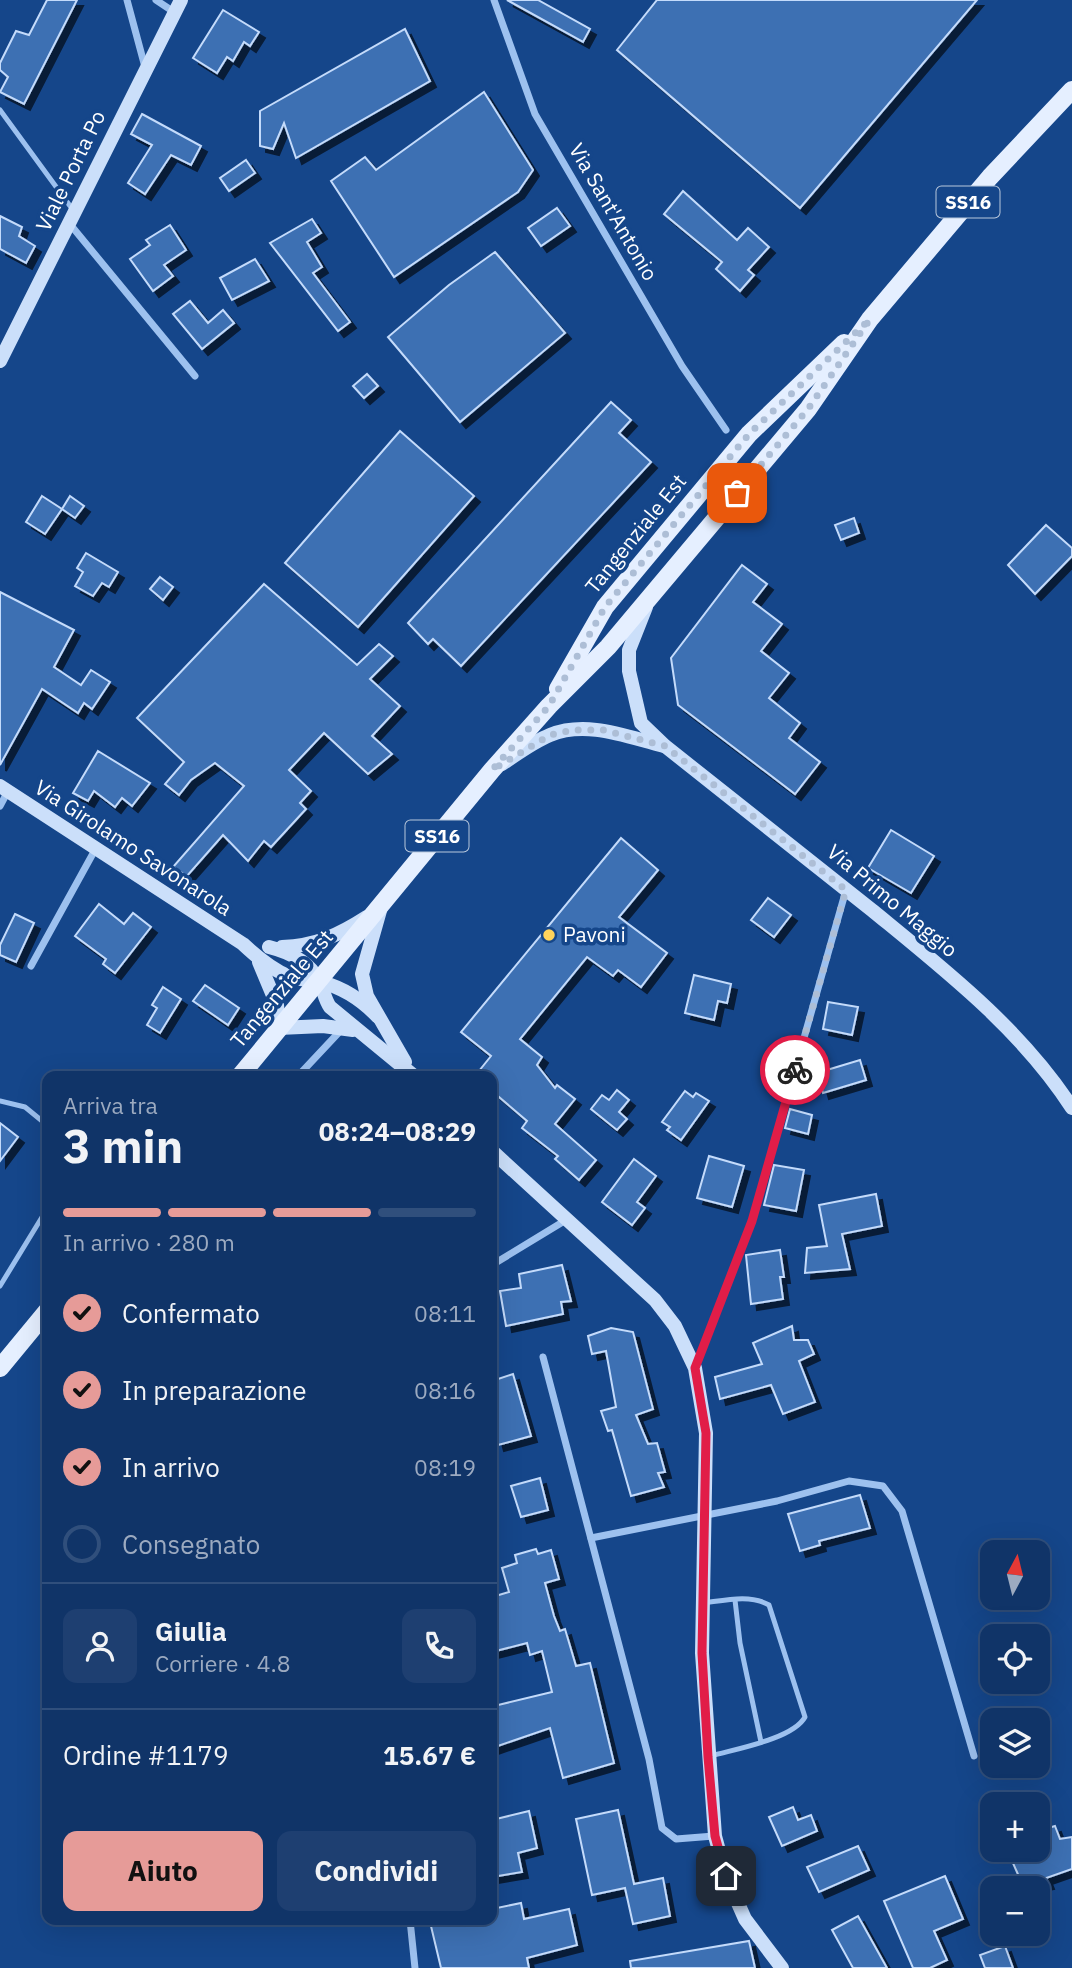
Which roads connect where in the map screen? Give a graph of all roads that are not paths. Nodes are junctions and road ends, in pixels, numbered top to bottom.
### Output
1 (127, 0) edge
2 (156, 0) edge
3 (494, 0) edge
4 (178, 6) edge
5 (145, 68) junction
6 (1072, 90) edge
7 (0, 110) edge
8 (72, 218) junction
9 (870, 319) junction
10 (0, 361) edge
11 (195, 376) dead end
12 (726, 430) dead end
13 (649, 599) junction
14 (549, 706) junction
15 (665, 746) junction
16 (492, 770) junction
17 (4, 789) edge
18 (0, 806) edge
19 (96, 848) junction
20 (846, 890) junction
21 (379, 907) junction
22 (243, 944) junction
23 (269, 947) junction
24 (256, 956) junction
25 (31, 966) dead end
26 (320, 982) junction
27 (378, 1017) junction
28 (279, 1028) junction
29 (344, 1028) junction
30 (369, 1038) junction
31 (244, 1071) edge
32 (303, 1071) edge
33 (408, 1071) edge
34 (411, 1071) edge
35 (0, 1101) edge
36 (1072, 1108) edge
37 (42, 1121) edge
38 (497, 1155) edge
39 (42, 1217) edge
40 (568, 1219) junction
41 (497, 1262) edge
42 (0, 1286) edge
43 (42, 1317) edge
44 (543, 1357) dead end
45 (0, 1368) edge
46 (695, 1368) junction
47 (705, 1514) junction
48 (591, 1538) junction
49 (734, 1600) junction
50 (703, 1603) junction
51 (761, 1742) junction
52 (974, 1756) dead end
53 (708, 1757) junction
54 (715, 1836) junction
55 (411, 1925) edge
56 (415, 1968) edge
57 (782, 1968) edge

1 - 5 street
2 - 4 street
3 - 12 street, Via Sant'Antonio
4 - 5 street, Viale Porta Po
5 - 8 street, Viale Porta Po
6 - 9 main road, Tangenziale Est / SS16
7 - 8 lane
8 - 10 street, Viale Porta Po
8 - 11 street
9 - 13 main road, Tangenziale Est / SS16
9 - 14 main road, Tangenziale Est / SS16
13 - 14 main road, Tangenziale Est / SS16
13 - 15 street, Via Primo Maggio
14 - 16 main road, Tangenziale Est / SS16
15 - 16 street, Via Primo Maggio
15 - 20 street, Via Primo Maggio
16 - 21 main road, Tangenziale Est / SS16
17 - 18 street
17 - 19 street, Via Girolamo Savonarola
19 - 22 street, Via Girolamo Savonarola
19 - 25 street
20 - 36 street, Via Primo Maggio
20 - 46 street
21 - 23 street, Via Girolamo Savonarola
21 - 26 main road, Tangenziale Est / SS16
21 - 27 street, Via Girolamo Savonarola
22 - 23 street, Via Girolamo Savonarola
22 - 24 street, Via Girolamo Savonarola
23 - 26 street, Via Girolamo Savonarola
24 - 26 street, Via Girolamo Savonarola
24 - 28 street, Via Girolamo Savonarola
26 - 27 street
26 - 28 main road, Tangenziale Est / SS16
26 - 30 street, Via Girolamo Savonarola
27 - 34 street, Via Girolamo Savonarola
28 - 29 street, Via Girolamo Savonarola
28 - 31 main road, Tangenziale Est / SS16
29 - 30 street, Via Girolamo Savonarola
29 - 32 street
30 - 33 street, Via Girolamo Savonarola
35 - 37 lane
38 - 40 street
39 - 42 lane
40 - 41 street
40 - 46 street
43 - 45 main road
44 - 48 street
46 - 47 street
47 - 48 street
47 - 50 street
47 - 52 street
48 - 54 street
49 - 50 lane
49 - 51 lane
49 - 51 lane
50 - 53 street
51 - 53 lane
53 - 54 street
54 - 57 street
55 - 56 street

